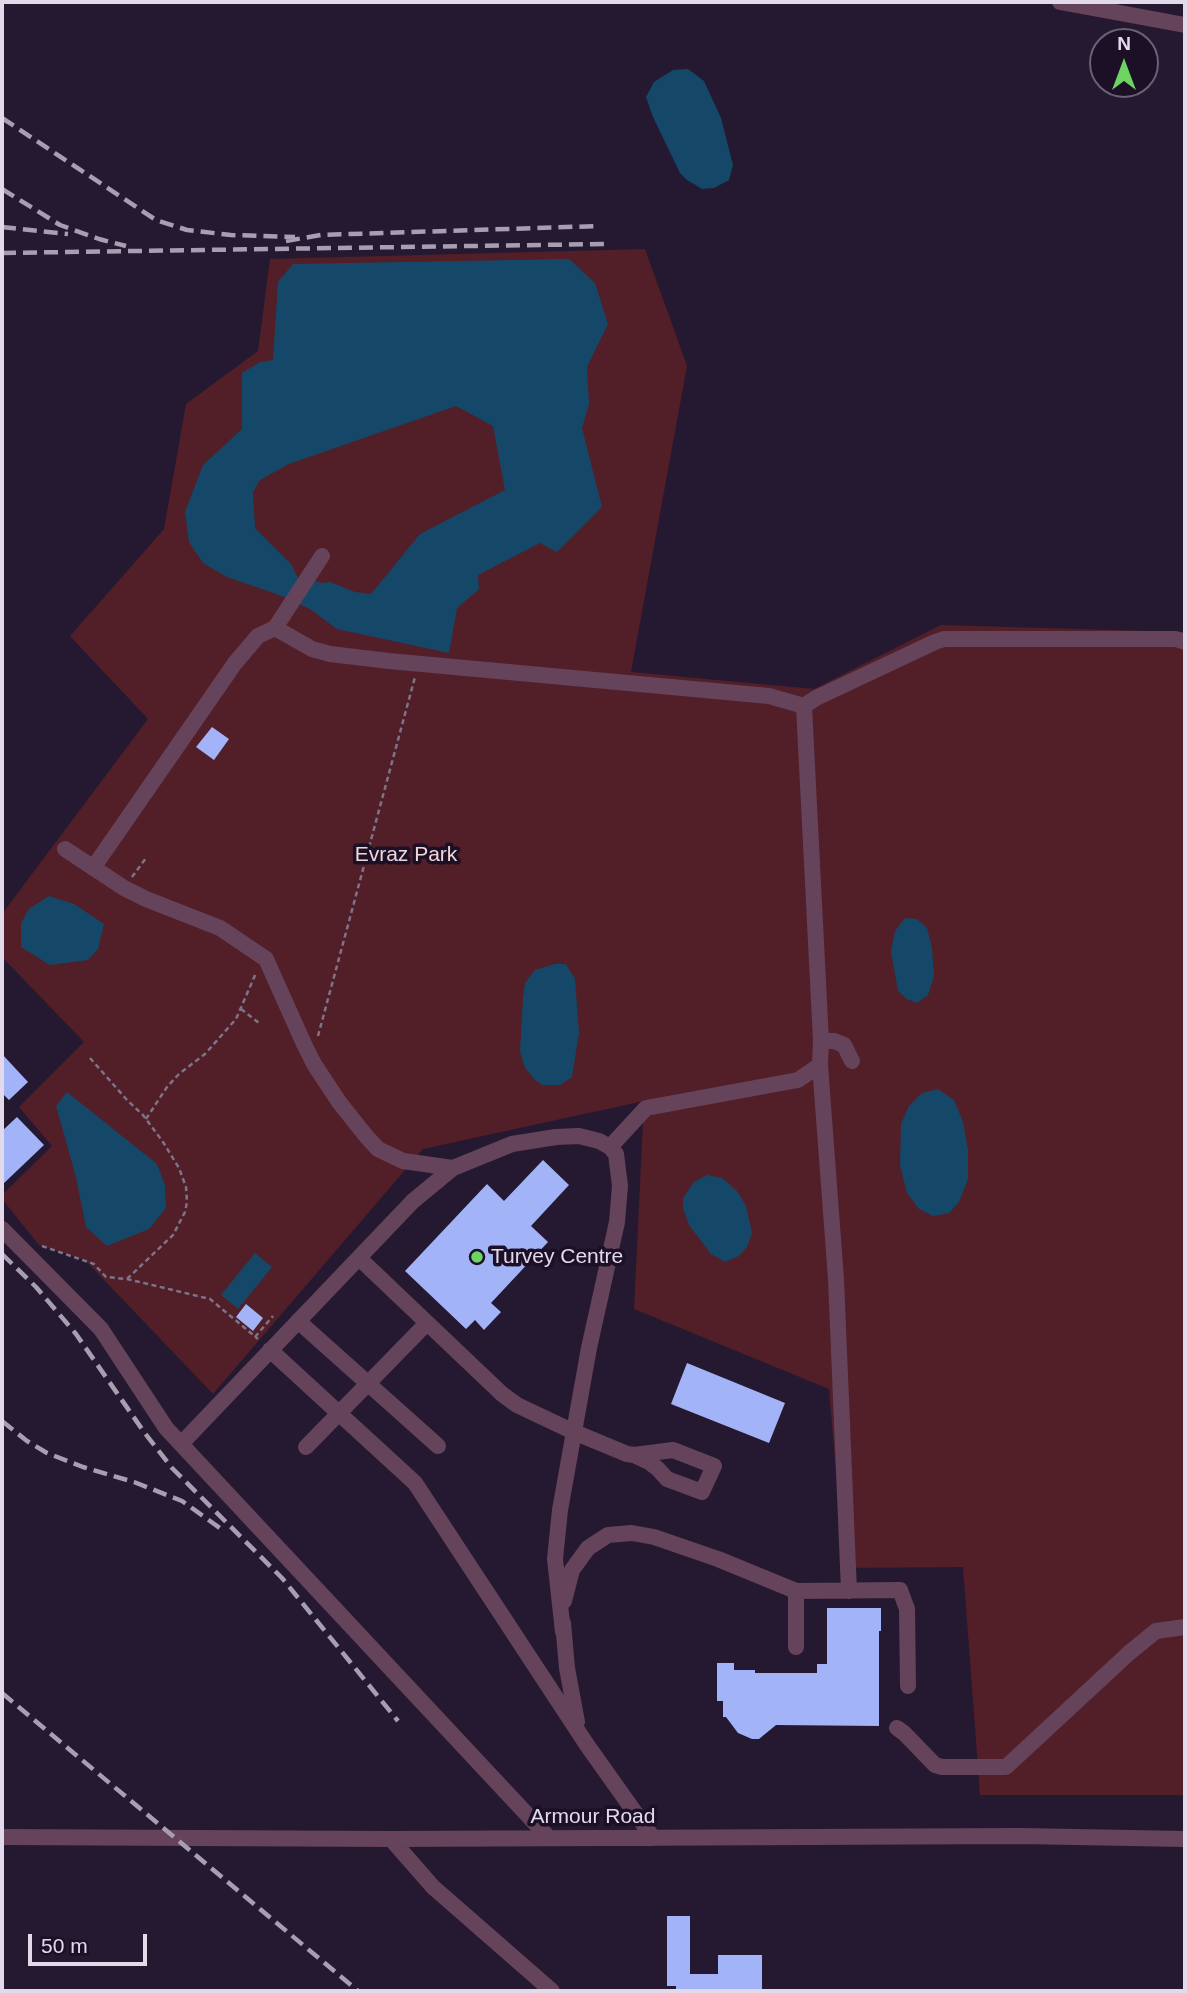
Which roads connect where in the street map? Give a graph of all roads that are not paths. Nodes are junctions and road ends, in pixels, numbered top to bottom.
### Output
1 (1060, 2) edge
2 (1114, 6) edge
3 (1185, 25) edge
4 (320, 559) dead end
5 (275, 628) junction
6 (1185, 642) edge
7 (804, 706) junction
8 (65, 849) dead end
9 (93, 868) junction
10 (821, 1041) junction
11 (852, 1061) dead end
12 (820, 1065) junction
13 (610, 1147) junction
14 (453, 1168) junction
15 (2, 1228) edge
16 (359, 1258) junction
17 (298, 1321) junction
18 (427, 1323) junction
19 (271, 1350) junction
20 (368, 1384) junction
21 (339, 1413) junction
22 (574, 1432) junction
23 (181, 1444) junction
24 (438, 1446) dead end
25 (306, 1447) dead end
26 (634, 1455) dead end
27 (796, 1591) junction
28 (849, 1591) junction
29 (1185, 1627) edge
30 (563, 1632) junction
31 (796, 1647) dead end
32 (908, 1686) dead end
33 (897, 1728) dead end
34 (579, 1732) junction
35 (2, 1837) edge
36 (549, 1838) junction
37 (653, 1838) junction
38 (391, 1839) junction
39 (1185, 1839) edge
40 (552, 1991) edge

1 - 2 street
2 - 3 street
4 - 5 street
5 - 7 street
5 - 9 street
6 - 7 street
7 - 10 street
8 - 9 street
9 - 14 street
10 - 11 street
10 - 12 street
12 - 13 street
12 - 28 street
13 - 14 street
13 - 22 street
14 - 16 street
15 - 23 street
16 - 17 street
16 - 18 street
17 - 19 street
17 - 20 street
18 - 20 street
18 - 22 street
19 - 21 street
19 - 23 street
20 - 21 street
20 - 24 street
21 - 25 street
21 - 34 street
22 - 26 street
22 - 30 street
23 - 36 street
27 - 28 street
27 - 30 street
27 - 31 street
28 - 32 street
29 - 33 street
30 - 34 street
34 - 37 street
35 - 38 street, Armour Road
36 - 37 street, Armour Road
36 - 38 street, Armour Road
37 - 39 street, Armour Road
38 - 40 street

